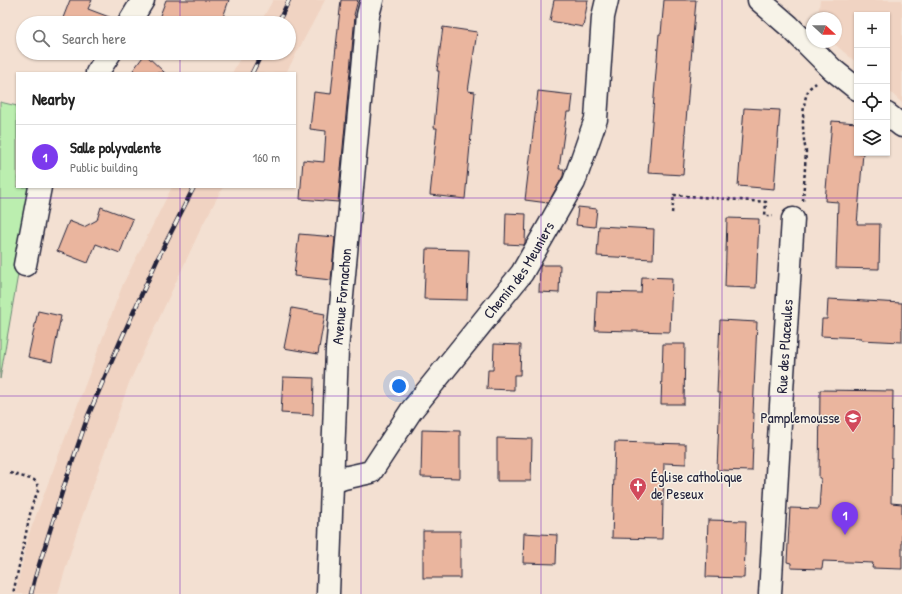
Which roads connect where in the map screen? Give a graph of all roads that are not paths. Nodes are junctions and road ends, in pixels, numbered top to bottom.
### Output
1 (143, 0) edge
2 (372, 0) edge
3 (607, 0) edge
4 (759, 0) edge
5 (133, 16) edge
6 (105, 60) edge
7 (98, 72) edge
8 (854, 87) edge
9 (890, 116) edge
10 (902, 126) edge
11 (40, 188) edge
12 (793, 219) road end
13 (25, 265) dead end
14 (333, 482) junction
15 (328, 594) edge
16 (770, 594) edge

1 - 5 street
2 - 14 street, Avenue Fornachon
3 - 14 street, Chemin des Meuniers
4 - 8 street
6 - 7 street
9 - 10 street
11 - 13 street
12 - 16 street, Rue des Placeules
14 - 15 street, Avenue Fornachon

